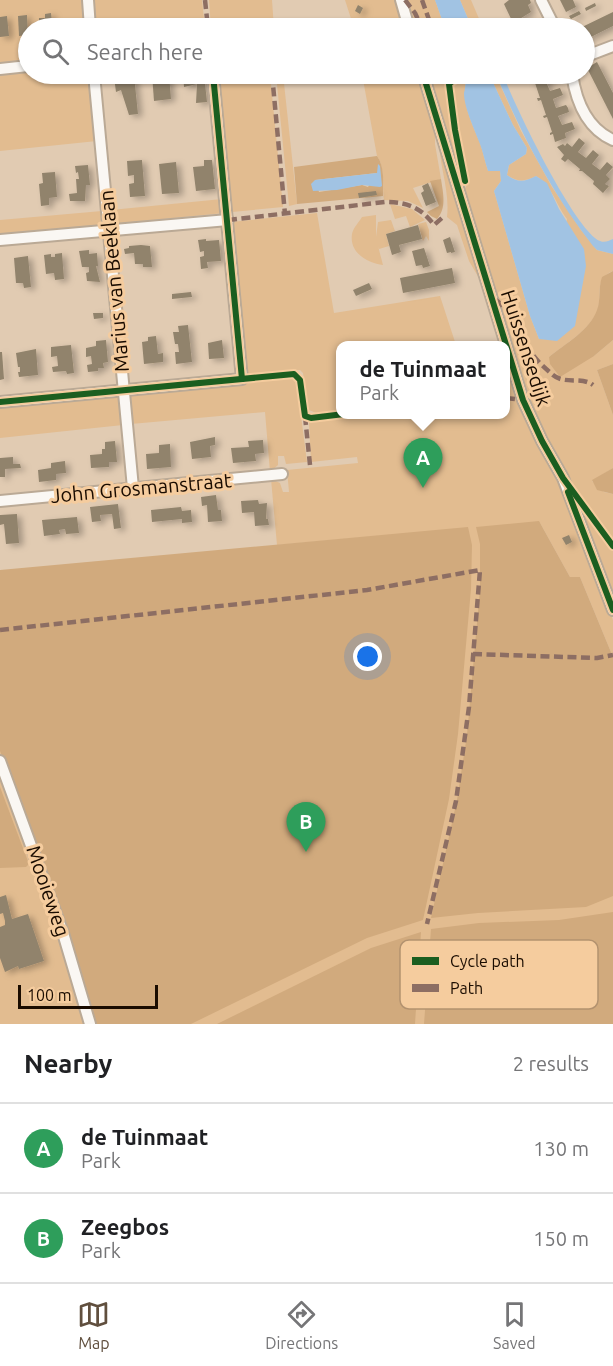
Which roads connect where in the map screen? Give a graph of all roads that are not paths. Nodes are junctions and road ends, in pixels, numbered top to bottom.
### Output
1 (87, 0) edge
2 (401, 0) edge
3 (542, 0) edge
4 (89, 18) edge
5 (406, 18) edge
6 (550, 18) edge
7 (613, 46) edge
8 (595, 53) edge
9 (18, 67) edge
10 (0, 69) edge
11 (95, 84) edge
12 (214, 84) edge
13 (426, 84) edge
14 (575, 84) edge
15 (613, 140) edge
16 (228, 219) junction
17 (109, 231) junction
18 (0, 240) edge
19 (505, 341) edge
20 (510, 358) edge
21 (125, 400) junction
22 (0, 402) edge
23 (282, 474) dead end
24 (133, 489) junction
25 (0, 501) edge
26 (613, 610) edge
27 (0, 761) edge
28 (90, 1024) edge

1 - 4 street
2 - 5 street
3 - 6 street
7 - 8 street
9 - 10 street
11 - 17 street, Marius van Beeklaan
12 - 16 street
13 - 19 street, Huissensedijk
14 - 15 street
16 - 17 street
16 - 21 street
17 - 18 street
17 - 21 street, Marius van Beeklaan
20 - 26 street, Huissensedijk
21 - 22 street
21 - 24 street, Marius van Beeklaan
23 - 24 street, John Grosmanstraat
24 - 25 street, John Grosmanstraat
27 - 28 street, Mooieweg

